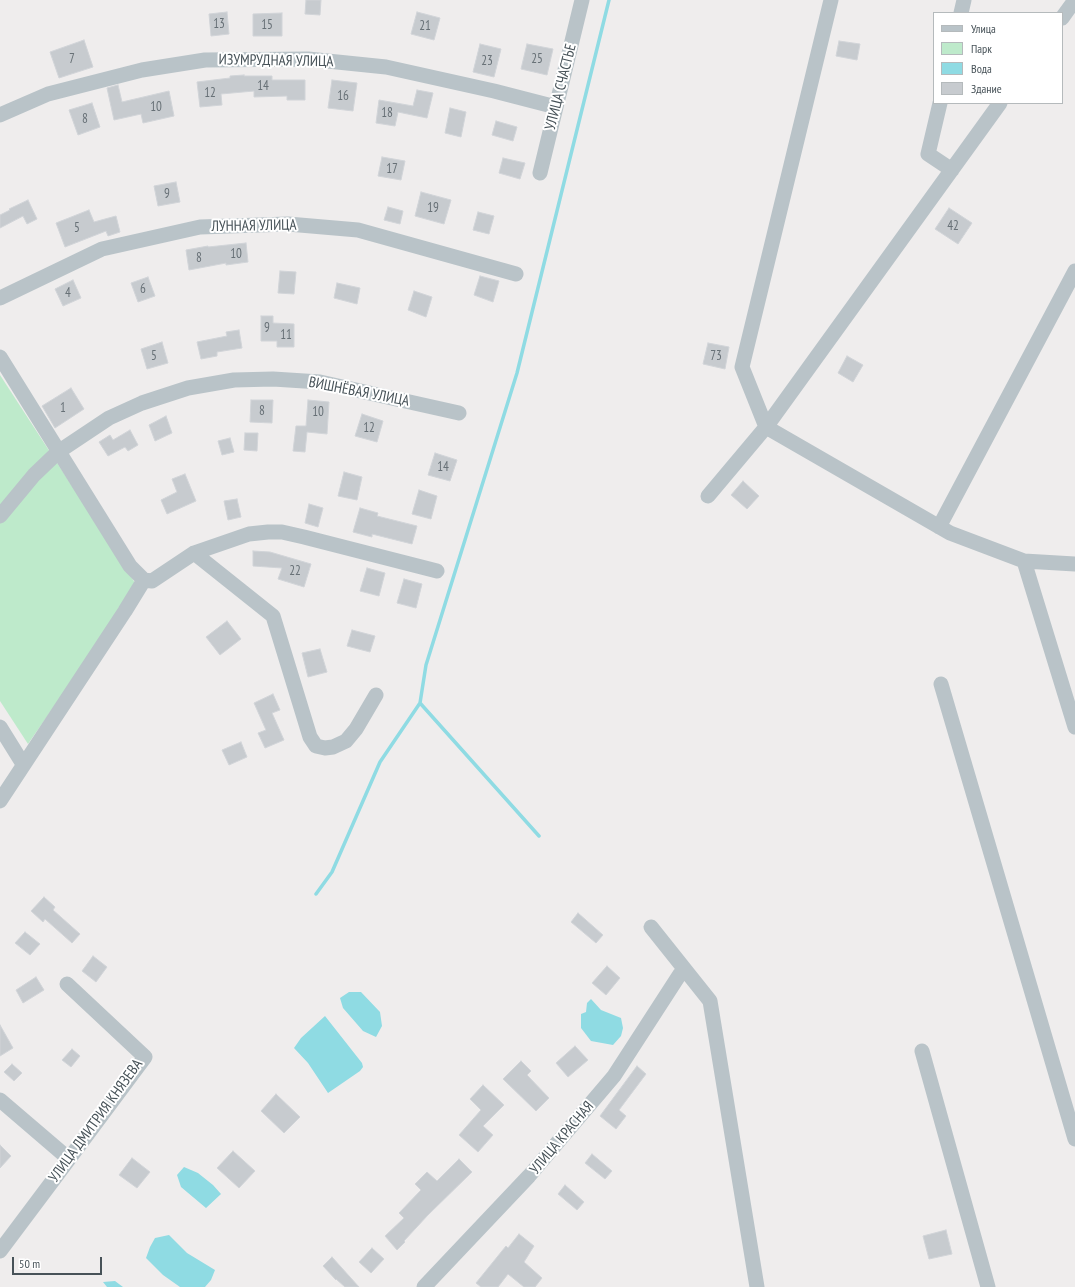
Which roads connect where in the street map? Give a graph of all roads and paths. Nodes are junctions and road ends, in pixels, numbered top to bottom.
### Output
1 (582, 0) edge
2 (831, 0) edge
3 (964, 0) edge
4 (1075, 0) edge
5 (961, 12) edge
6 (1063, 17) edge
7 (940, 104) edge
8 (999, 104) edge
9 (556, 107) junction
10 (0, 115) edge
11 (952, 170) junction
12 (540, 173) dead end
13 (1075, 271) edge
14 (516, 274) dead end
15 (0, 298) edge
16 (0, 357) edge
17 (459, 413) dead end
18 (766, 427) junction
19 (58, 452) junction
20 (708, 496) dead end
21 (0, 516) edge
22 (939, 527) junction
23 (194, 552) junction
24 (1024, 561) junction
25 (1075, 564) edge
26 (437, 571) dead end
27 (144, 580) junction
28 (941, 684) dead end
29 (376, 695) dead end
30 (0, 727) edge
31 (1075, 727) edge
32 (23, 764) junction
33 (0, 800) edge
34 (651, 927) dead end
35 (680, 974) dead end
36 (67, 984) dead end
37 (922, 1051) dead end
38 (0, 1100) edge
39 (1075, 1140) edge
40 (70, 1159) junction
41 (0, 1251) edge
42 (424, 1287) edge
43 (757, 1287) edge
44 (988, 1287) edge

1 - 9 street, УЛИЦА СЧАСТЬЕ
2 - 18 street
3 - 5 street
4 - 6 street
7 - 11 street
8 - 11 street
9 - 10 street, ИЗУМРУДНАЯ УЛИЦА
9 - 12 street, УЛИЦА СЧАСТЬЕ
11 - 18 street
13 - 22 street
14 - 15 street, ЛУННАЯ УЛИЦА
16 - 19 street
17 - 19 street, ВИШНЁВАЯ УЛИЦА
18 - 20 street
18 - 22 street
19 - 21 street, ВИШНЁВАЯ УЛИЦА
19 - 27 street
22 - 24 street
23 - 26 street
23 - 27 street
23 - 29 street
24 - 25 street
24 - 31 street
27 - 32 street
28 - 39 street
30 - 32 street
32 - 33 street
34 - 43 street
35 - 42 street, УЛИЦА КРАСНАЯ
36 - 40 street, УЛИЦА ДМИТРИЯ КНЯЗЕВА
37 - 44 street
38 - 40 street
40 - 41 street, УЛИЦА ДМИТРИЯ КНЯЗЕВА

